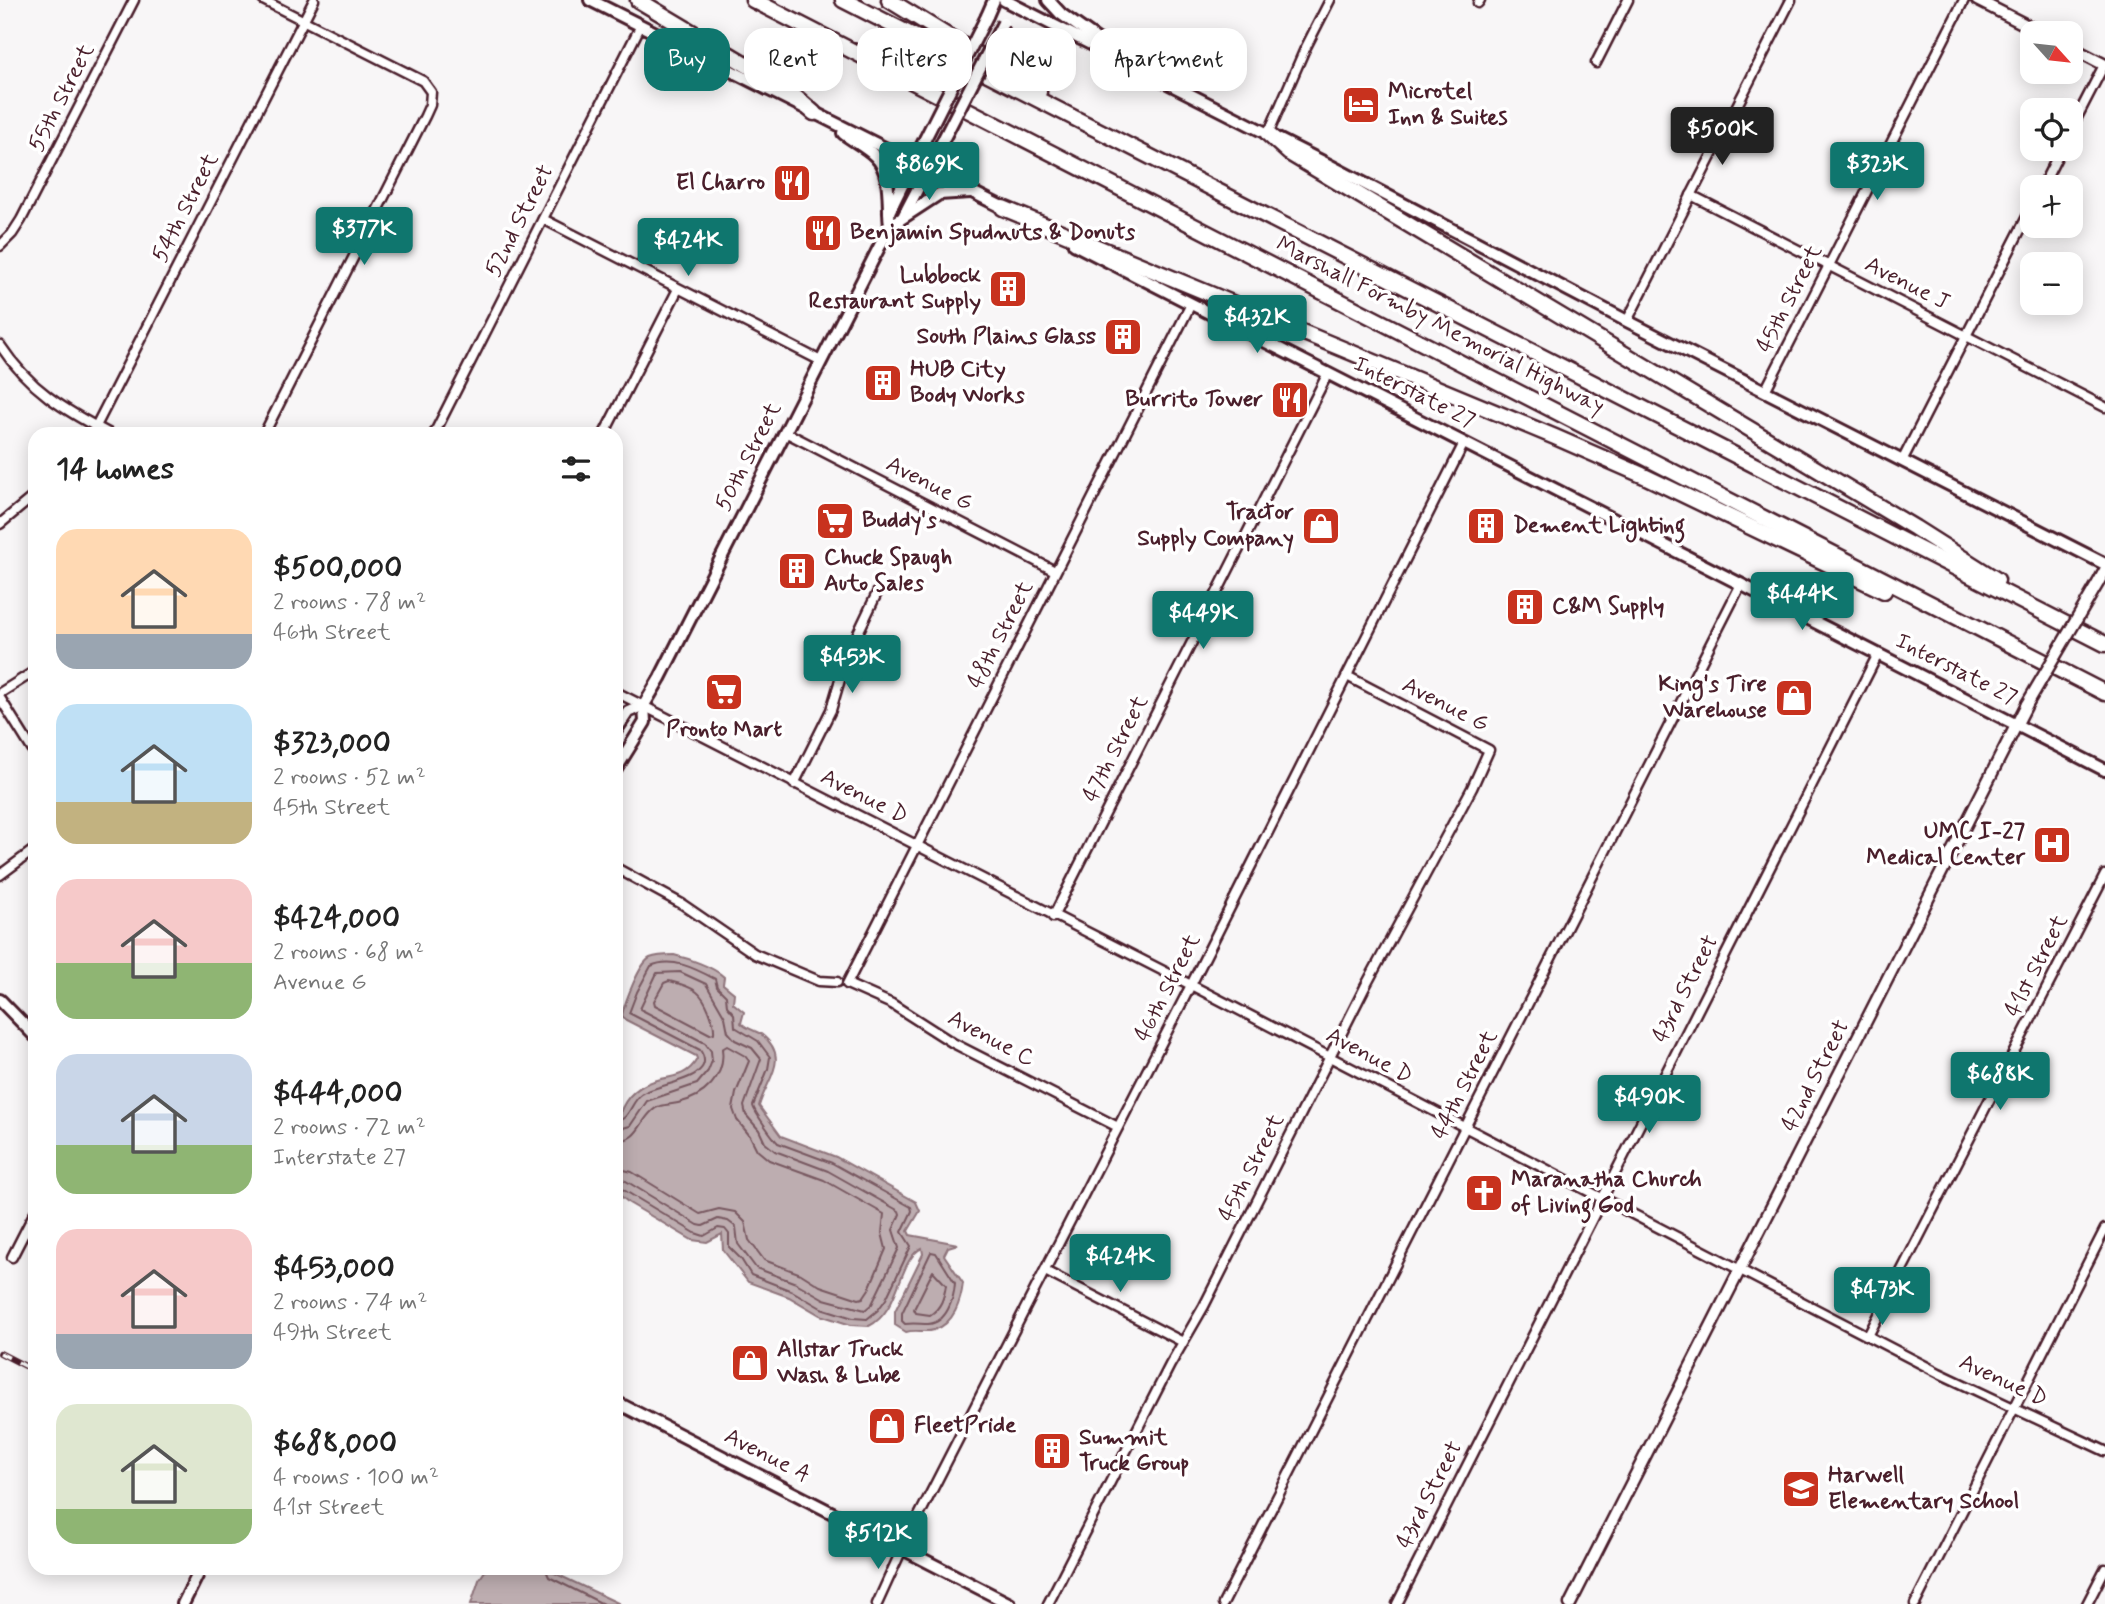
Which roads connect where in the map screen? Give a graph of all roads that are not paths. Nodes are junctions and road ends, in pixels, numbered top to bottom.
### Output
1 (134, 0) edge
2 (262, 0) edge
3 (314, 0) edge
4 (590, 0) edge
5 (638, 0) edge
6 (753, 0) edge
7 (843, 0) edge
8 (889, 0) edge
9 (994, 0) edge
10 (1048, 0) edge
11 (1330, 0) edge
12 (1628, 0) edge
13 (1791, 0) edge
14 (1964, 0) edge
15 (1977, 0) edge
16 (1010, 1) edge
17 (303, 21) junction
18 (2020, 22) edge
19 (641, 25) junction
20 (1090, 35) edge
21 (1090, 42) edge
22 (2083, 54) edge
23 (1596, 64) dead end
24 (2105, 65) edge
25 (1185, 91) edge
26 (2083, 106) edge
27 (821, 117) junction
28 (1268, 134) junction
29 (1127, 146) junction
30 (913, 163) junction
31 (928, 170) junction
32 (973, 192) junction
33 (1691, 195) junction
34 (1003, 208) junction
35 (543, 219) junction
36 (889, 220) junction
37 (901, 220) junction
38 (2020, 230) edge
39 (0, 246) edge
40 (1828, 265) junction
41 (678, 289) junction
42 (1191, 304) junction
43 (1627, 321) junction
44 (1966, 336) junction
45 (0, 345) edge
46 (821, 361) junction
47 (1328, 373) junction
48 (1765, 391) junction
49 (2105, 405) edge
50 (89, 427) edge
51 (95, 427) edge
52 (268, 427) edge
53 (438, 427) edge
54 (608, 427) edge
55 (785, 432) junction
56 (1464, 443) junction
57 (1902, 461) junction
58 (28, 501) edge
59 (0, 523) edge
60 (2105, 567) edge
61 (1055, 571) junction
62 (1741, 584) junction
63 (878, 591) dead end
64 (2032, 606) junction
65 (2009, 644) junction
66 (2105, 645) edge
67 (1878, 654) junction
68 (28, 675) edge
69 (1347, 676) junction
70 (0, 693) edge
71 (623, 695) edge
72 (2105, 695) edge
73 (0, 698) edge
74 (644, 705) junction
75 (623, 720) edge
76 (2017, 724) junction
77 (28, 743) edge
78 (1489, 750) joint
79 (623, 758) edge
80 (2105, 769) edge
81 (794, 784) junction
82 (915, 845) junction
83 (28, 854) edge
84 (623, 873) edge
85 (0, 875) edge
86 (2105, 875) edge
87 (1053, 917) junction
88 (837, 982) dead end
89 (847, 984) joint
90 (1191, 985) junction
91 (0, 1000) edge
92 (28, 1028) edge
93 (1330, 1057) junction
94 (1118, 1127) junction
95 (1465, 1128) junction
96 (1601, 1198) junction
97 (28, 1226) edge
98 (2105, 1229) edge
99 (12, 1257) dead end
100 (1739, 1269) junction
101 (1045, 1271) junction
102 (1868, 1336) junction
103 (1183, 1342) junction
104 (623, 1406) edge
105 (2014, 1408) junction
106 (2105, 1451) edge
107 (902, 1549) junction
108 (2105, 1569) edge
109 (198, 1575) edge
110 (183, 1604) edge
111 (877, 1604) edge
112 (1010, 1604) edge
113 (1048, 1604) edge
114 (1223, 1604) edge
115 (1397, 1604) edge
116 (1570, 1604) edge
117 (1915, 1604) edge
118 (2087, 1604) edge

1 - 39 street, 55th Street
2 - 17 street
3 - 17 street, 54th Street
4 - 19 main road, Interstate 27
5 - 27 highway
6 - 65 highway, Marshall Formby Memorial Highway
7 - 29 highway, Marshall Formby Memorial Highway
8 - 29 highway
9 - 30 main road, 50th Street, bridge
10 - 20 main road
11 - 28 street
12 - 23 street
13 - 33 street
14 - 40 street, 45th Street
15 - 18 street
16 - 21 main road
16 - 31 main road, bridge
17 - 51 street, 54th Street
17 - 52 street
19 - 27 main road, Interstate 27
19 - 35 street, 52nd Street
22 - 24 street
24 - 26 street
25 - 28 main road
27 - 30 main road, Interstate 27
27 - 36 main road
28 - 43 main road
28 - 64 highway
29 - 64 highway, Marshall Formby Memorial Highway
30 - 31 main road, Interstate 27
30 - 36 main road, 50th Street
31 - 32 main road, Interstate 27
31 - 37 main road
32 - 34 main road, Interstate 27
32 - 37 main road
33 - 40 street, Avenue J
33 - 43 street
34 - 42 main road, Interstate 27
34 - 65 highway
35 - 41 street
35 - 53 street, 52nd Street
36 - 37 main road
36 - 46 main road, 50th Street
38 - 44 street
40 - 44 street, Avenue J
40 - 48 street, 45th Street
41 - 46 street
41 - 54 street
42 - 47 main road, Interstate 27
42 - 61 street, 48th Street
43 - 48 main road
44 - 49 street, Avenue J
44 - 57 street
45 - 50 street
46 - 55 main road, 50th Street
47 - 56 main road, Interstate 27
47 - 87 street, 47th Street
48 - 57 main road
55 - 61 street, Avenue G
55 - 74 main road, 50th Street
56 - 62 main road, Interstate 27
56 - 69 street, 46th Street
57 - 60 main road
58 - 59 street
60 - 76 street, 42nd Street, bridge
61 - 82 street, 48th Street
62 - 67 main road, Interstate 27
62 - 95 street, 44th Street
63 - 81 street
64 - 66 highway, Marshall Formby Memorial Highway
65 - 72 highway, Marshall Formby Memorial Highway
67 - 76 main road, Interstate 27
67 - 96 street, 43rd Street
68 - 70 street
69 - 78 street, Avenue G
69 - 90 street, 46th Street
71 - 74 street, Avenue D
73 - 77 street
74 - 75 main road, 50th Street
74 - 79 main road, 50th Street
74 - 81 street, Avenue D
76 - 80 main road, Interstate 27
76 - 100 street, 42nd Street
78 - 93 street, 45th Street
81 - 82 street, Avenue D
82 - 87 street, Avenue D
82 - 89 street, 48th Street
83 - 85 street
84 - 88 street
86 - 102 street, 41st Street
87 - 90 street, Avenue D
89 - 94 street, Avenue C
90 - 93 street, Avenue D
90 - 94 street, 46th Street
91 - 92 main road
93 - 95 street, Avenue D
93 - 103 street, 45th Street
94 - 101 street, 46th Street
95 - 96 street, Avenue D
95 - 114 street, 44th Street
96 - 100 street, Avenue D
96 - 115 street, 43rd Street
97 - 99 street
98 - 105 street
100 - 102 street, Avenue D
100 - 116 street, 42nd Street
101 - 103 street
101 - 107 street, 46th Street
102 - 105 street, Avenue D
103 - 113 street, 45th Street
104 - 107 main road, Avenue A
105 - 106 street, Avenue D
105 - 117 street
107 - 111 street, 46th Street
107 - 112 main road, Avenue A
108 - 118 street
109 - 110 main road

